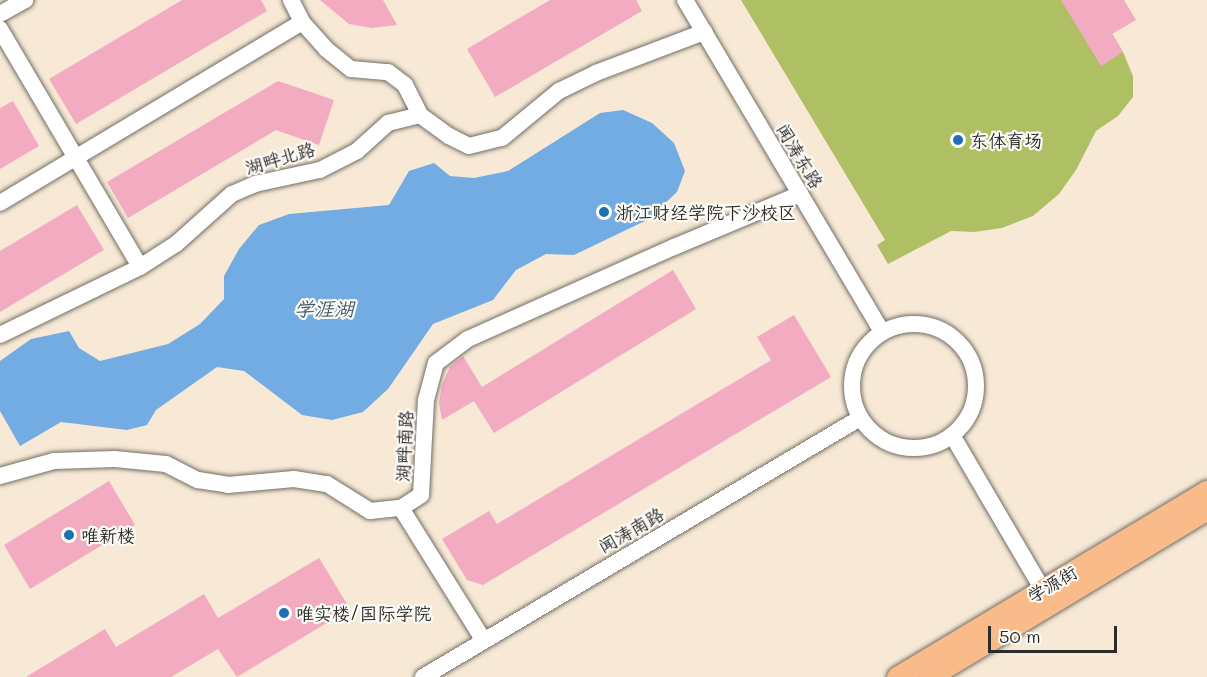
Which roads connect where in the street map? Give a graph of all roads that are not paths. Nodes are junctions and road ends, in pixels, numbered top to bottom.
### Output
1 (25, 0) edge
2 (291, 0) edge
3 (685, 0) edge
4 (0, 14) edge
5 (302, 22) junction
6 (0, 29) edge
7 (704, 32) junction
8 (420, 115) junction
9 (76, 158) junction
10 (800, 194) junction
11 (0, 203) edge
12 (140, 267) junction
13 (882, 332) junction
14 (0, 335) edge
15 (860, 418) junction
16 (952, 435) junction
17 (0, 476) edge
18 (1207, 491) edge
19 (400, 508) junction
20 (1207, 509) edge
21 (1043, 590) junction
22 (483, 639) junction
23 (423, 677) edge
24 (897, 677) edge
25 (929, 677) edge

1 - 4 street
2 - 5 street
3 - 7 street, 闻涛东路
5 - 8 street
5 - 9 street
6 - 9 street
7 - 8 street
7 - 10 street, 闻涛东路
8 - 12 street, 湖畔北路
9 - 11 street
9 - 12 street
10 - 13 street, 闻涛东路
10 - 19 street, 湖畔南路
12 - 14 street, 湖畔北路
13 - 15 street
13 - 16 street
15 - 16 street
15 - 22 street, 闻涛南路
16 - 21 street
17 - 19 street, 湖畔南路
18 - 21 main road, 学源街
19 - 22 street
20 - 25 main road
21 - 24 main road, 学源街
22 - 23 street, 闻涛南路

